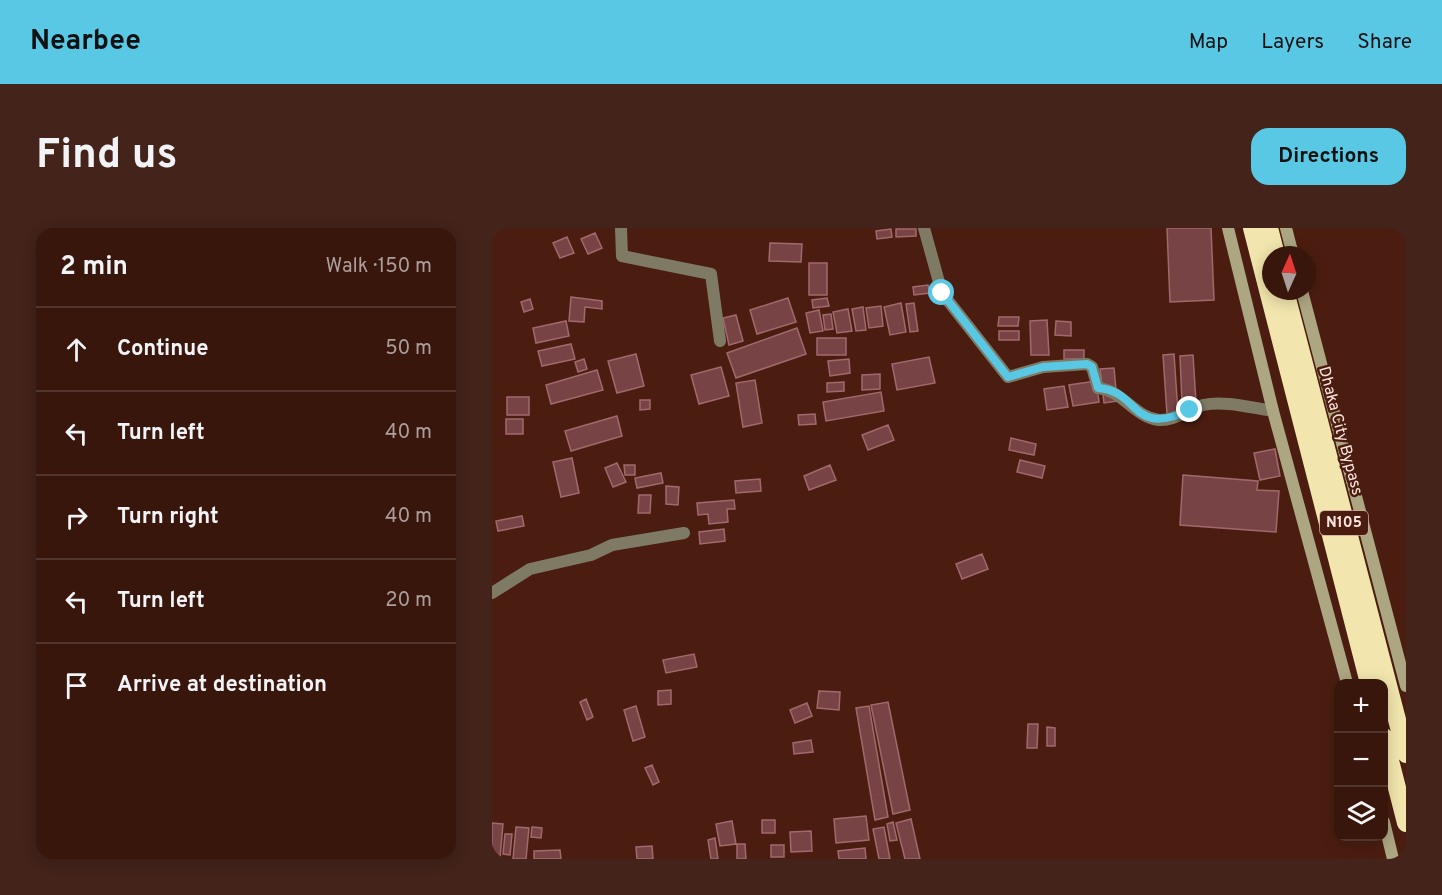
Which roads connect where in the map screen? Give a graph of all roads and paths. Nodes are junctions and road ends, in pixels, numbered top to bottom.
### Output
1 (621, 228) edge
2 (924, 228) edge
3 (1228, 228) edge
4 (1252, 228) edge
5 (1269, 228) edge
6 (1286, 228) edge
7 (1274, 246) edge
8 (1291, 246) edge
9 (1287, 300) edge
10 (1304, 300) edge
11 (720, 341) dead end
12 (1273, 411) junction
13 (684, 533) dead end
14 (492, 593) edge
15 (1346, 679) edge
16 (1369, 679) edge
17 (1406, 687) edge
18 (1406, 754) edge
19 (1388, 756) edge
20 (1406, 823) edge
21 (1388, 840) edge
22 (1393, 859) edge

1 - 11 street
2 - 12 street
3 - 12 main road
4 - 16 highway, N105
5 - 7 highway
6 - 8 main road
9 - 18 highway, Dhaka City Bypass / N105
10 - 17 main road
12 - 15 main road
13 - 14 street
19 - 20 highway
21 - 22 main road

